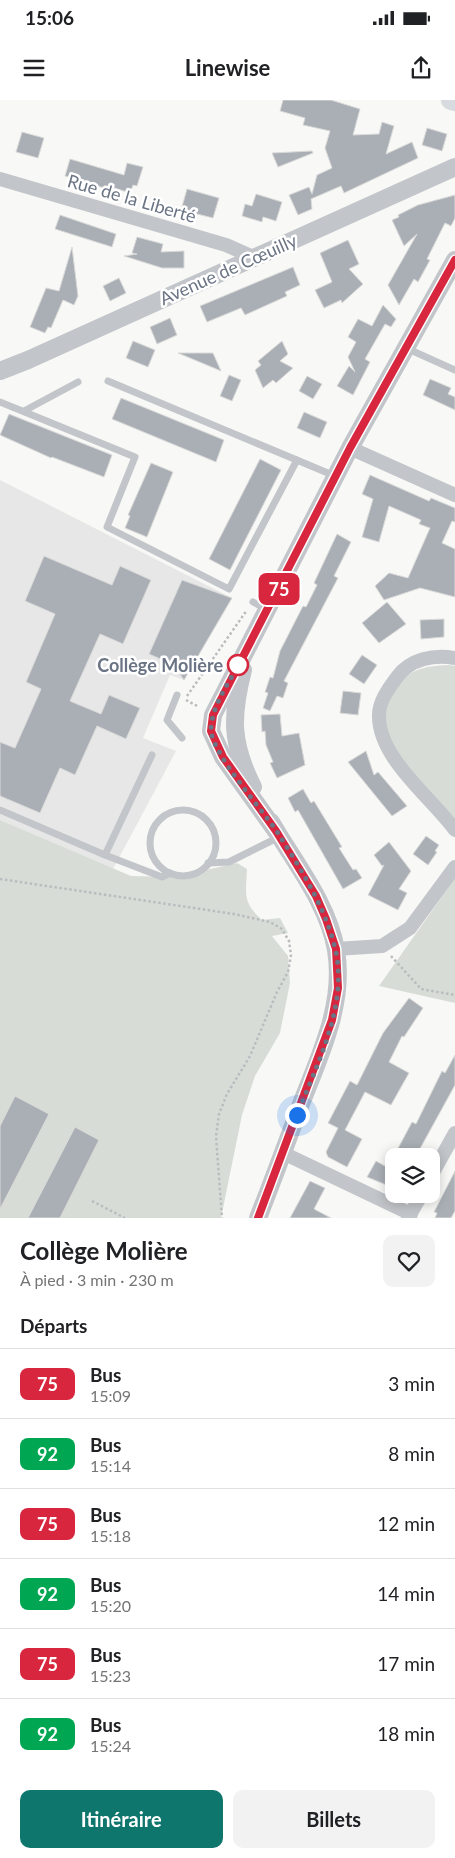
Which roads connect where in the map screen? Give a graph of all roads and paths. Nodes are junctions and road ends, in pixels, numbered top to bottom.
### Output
1 (451, 100) edge
2 (455, 101) edge
3 (455, 167) edge
4 (0, 179) edge
5 (253, 257) junction
6 (455, 260) edge
7 (406, 348) junction
8 (0, 370) edge
9 (455, 370) edge
10 (108, 381) dead end
11 (78, 382) dead end
12 (0, 402) edge
13 (24, 411) junction
14 (350, 448) junction
15 (297, 460) junction
16 (335, 476) junction
17 (455, 495) edge
18 (256, 634) junction
19 (455, 658) edge
20 (176, 695) dead end
21 (182, 738) dead end
22 (152, 755) dead end
23 (0, 810) edge
24 (455, 830) edge
25 (278, 834) junction
26 (105, 855) junction
27 (208, 863) junction
28 (455, 867) edge
29 (170, 873) junction
30 (0, 879) edge
31 (382, 946) junction
32 (336, 949) junction
33 (455, 995) edge
34 (455, 1133) edge
35 (283, 1153) junction
36 (440, 1160) edge
37 (92, 1201) dead end
38 (417, 1203) edge
39 (409, 1216) edge
40 (125, 1218) edge
41 (222, 1218) edge
42 (258, 1218) edge

1 - 2 main road
3 - 5 street, Avenue de Cœuilly
4 - 5 street, Rue de la Liberté
5 - 8 street, Avenue de Cœuilly
6 - 7 street
7 - 9 lane
7 - 14 street
10 - 15 lane
11 - 13 lane
12 - 13 lane
13 - 15 lane
14 - 16 street
14 - 17 street
15 - 16 lane
16 - 18 street
18 - 25 street
18 - 25 street
19 - 24 street
20 - 21 lane
22 - 26 lane
23 - 26 lane
25 - 27 lane
25 - 32 street
26 - 29 lane
27 - 29 lane
27 - 29 lane
28 - 31 street
30 - 41 path
31 - 32 street
31 - 33 path
32 - 35 street
34 - 36 street
35 - 39 street
35 - 42 street
37 - 40 path
38 - 39 street

